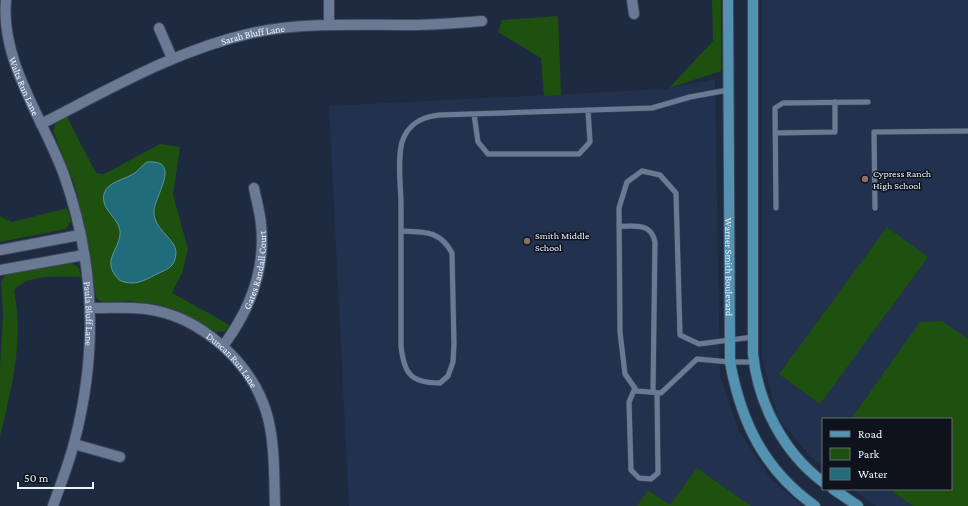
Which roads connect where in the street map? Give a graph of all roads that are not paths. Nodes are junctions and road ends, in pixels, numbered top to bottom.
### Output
1 (6, 0) edge
2 (329, 0) edge
3 (632, 0) edge
4 (728, 0) edge
5 (753, 0) edge
6 (634, 14) dead end
7 (482, 21) dead end
8 (329, 24) junction
9 (159, 28) dead end
10 (172, 58) junction
11 (728, 90) junction
12 (835, 102) junction
13 (868, 102) dead end
14 (588, 110) junction
15 (474, 114) junction
16 (41, 124) junction
17 (968, 131) edge
18 (775, 132) junction
19 (254, 188) dead end
20 (776, 208) dead end
21 (875, 208) dead end
22 (619, 226) junction
23 (401, 231) junction
24 (80, 235) junction
25 (0, 250) edge
26 (84, 255) junction
27 (0, 270) edge
28 (91, 308) junction
29 (753, 337) junction
30 (729, 342) junction
31 (223, 346) junction
32 (730, 362) junction
33 (754, 362) junction
34 (635, 388) junction
35 (655, 393) junction
36 (74, 444) junction
37 (120, 457) dead end
38 (822, 481) edge
39 (834, 490) edge
40 (53, 506) edge
41 (275, 506) edge
42 (815, 506) edge
43 (858, 506) edge

1 - 16 street, Walts Run Lane
2 - 8 street
3 - 6 street
4 - 11 street, Warner Smith Boulevard
5 - 29 street
7 - 8 street, Sarah Bluff Lane
8 - 10 street, Sarah Bluff Lane
9 - 10 street
10 - 16 street, Sarah Bluff Lane
11 - 14 lane
11 - 30 street, Warner Smith Boulevard
12 - 13 lane
12 - 18 lane
12 - 18 lane
14 - 15 lane
14 - 15 lane
15 - 23 lane
16 - 24 street, Paula Bluff Lane
17 - 21 lane
18 - 20 lane
19 - 31 street, Gates Randall Court
22 - 30 lane
22 - 34 lane
22 - 35 lane
23 - 23 lane
24 - 25 street
24 - 26 street, Paula Bluff Lane
26 - 27 street
26 - 28 street, Paula Bluff Lane
28 - 31 street, Duncan Run Lane
28 - 36 street, Paula Bluff Lane
29 - 30 lane
29 - 33 street
30 - 32 street, Warner Smith Boulevard
31 - 41 street, Duncan Run Lane
32 - 33 lane
32 - 35 lane
32 - 42 street, Warner Smith Boulevard
33 - 38 street
34 - 35 lane
34 - 35 lane
36 - 37 street
36 - 40 street, Paula Bluff Lane
39 - 43 street

